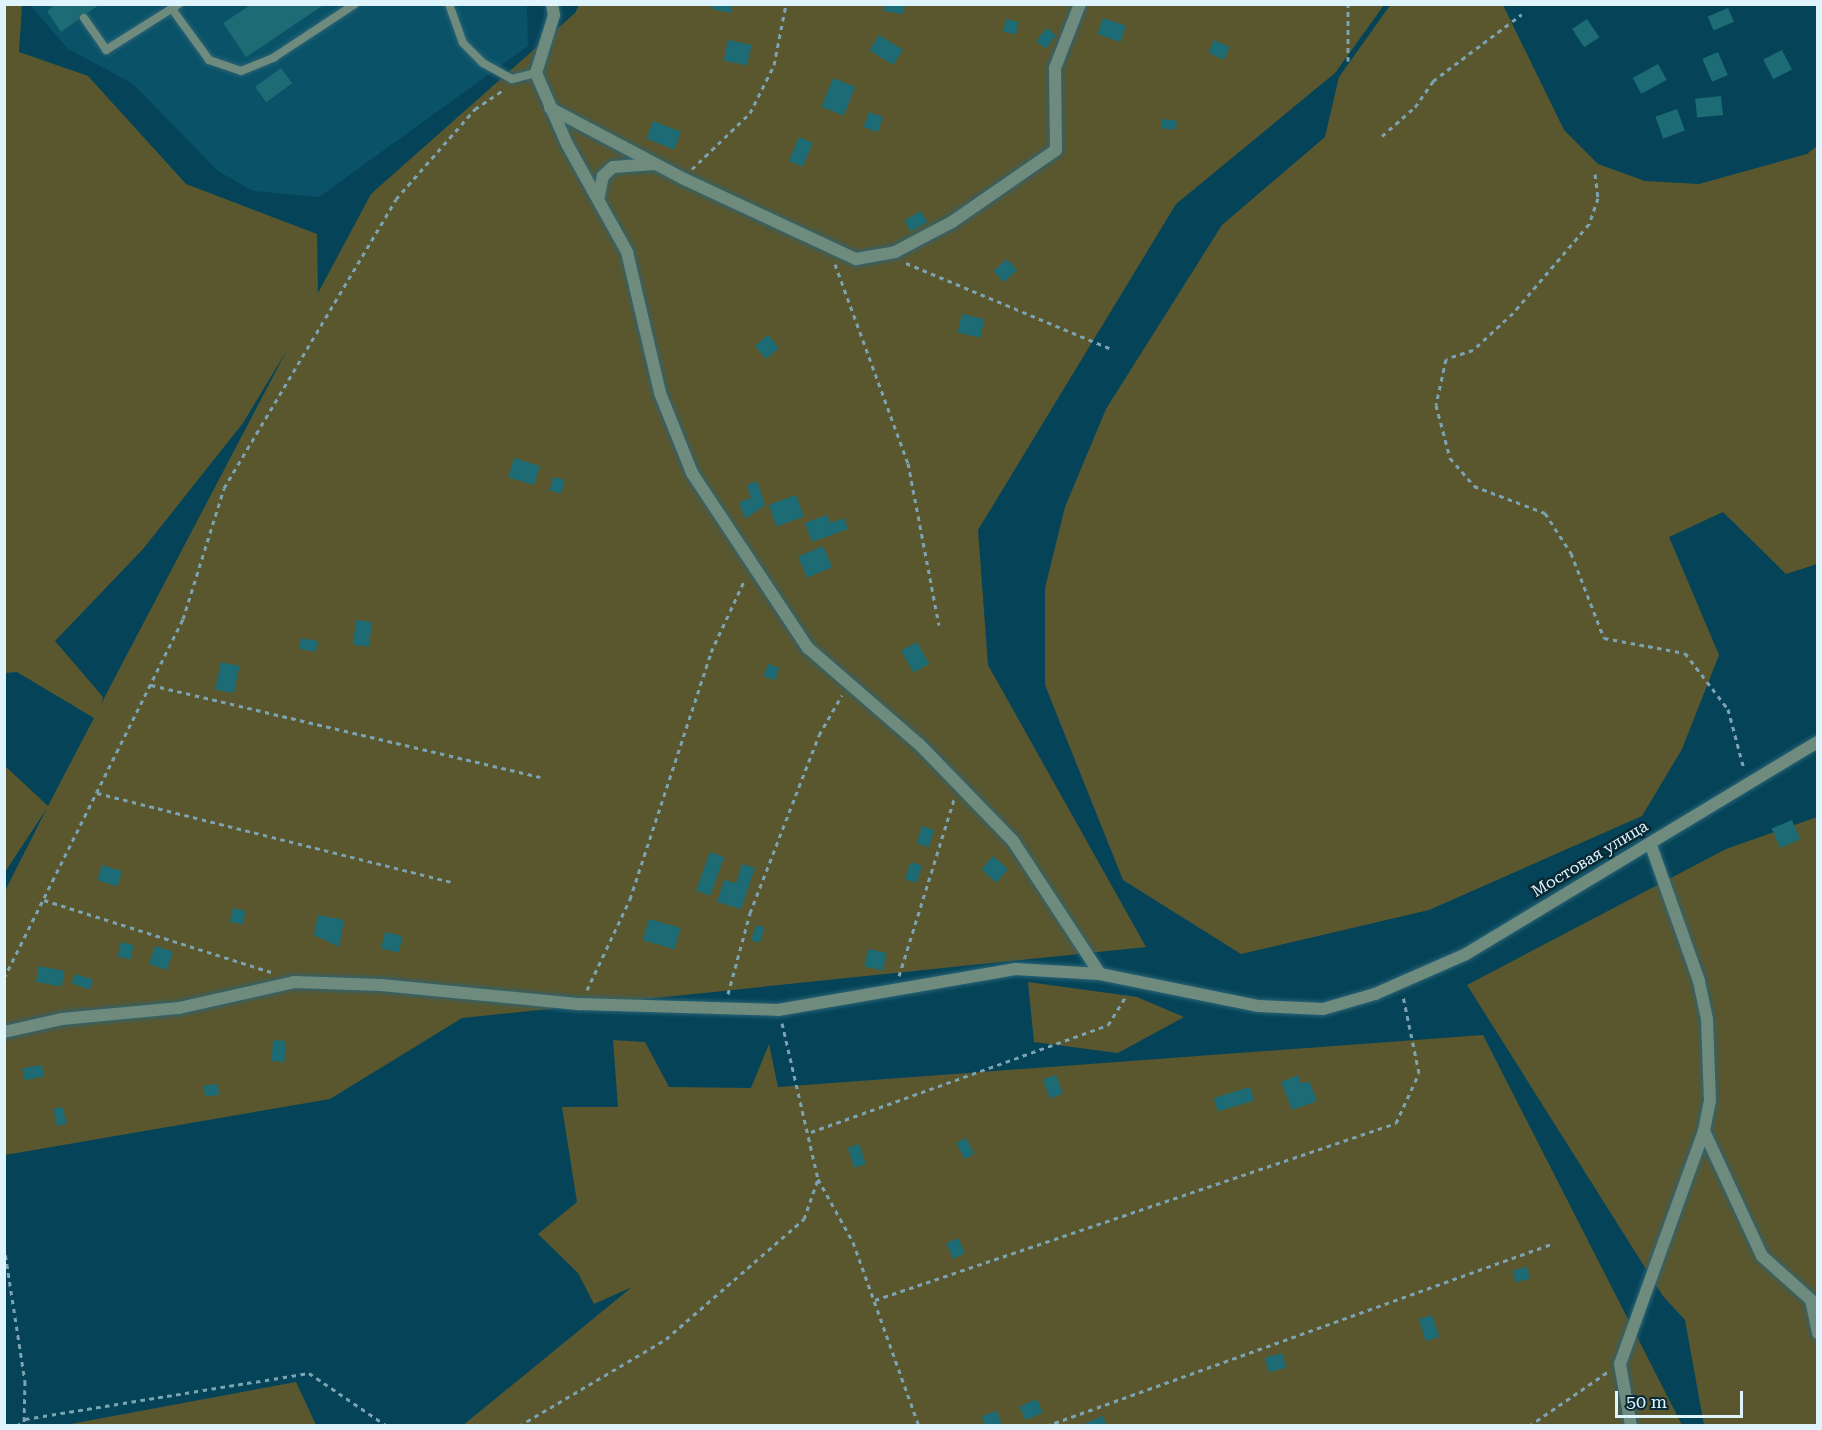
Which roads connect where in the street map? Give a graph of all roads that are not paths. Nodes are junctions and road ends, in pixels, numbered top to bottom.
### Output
1 (355, 4) edge
2 (449, 4) edge
3 (552, 4) edge
4 (1080, 4) edge
5 (175, 7) edge
6 (84, 18) dead end
7 (536, 73) junction
8 (550, 108) junction
9 (655, 164) junction
10 (599, 196) junction
11 (1818, 742) edge
12 (1650, 843) junction
13 (1100, 974) junction
14 (4, 1032) edge
15 (1704, 1131) junction
16 (1818, 1334) edge
17 (1631, 1425) edge

1 - 5 lane
2 - 7 lane
3 - 7 street
4 - 9 street
5 - 6 lane
7 - 8 street
8 - 9 street
8 - 10 street
9 - 10 street
10 - 13 street
11 - 12 street, Мостовая улица
12 - 13 street, Мостовая улица
12 - 15 street
13 - 14 street, Мостовая улица
15 - 16 street
15 - 17 street

